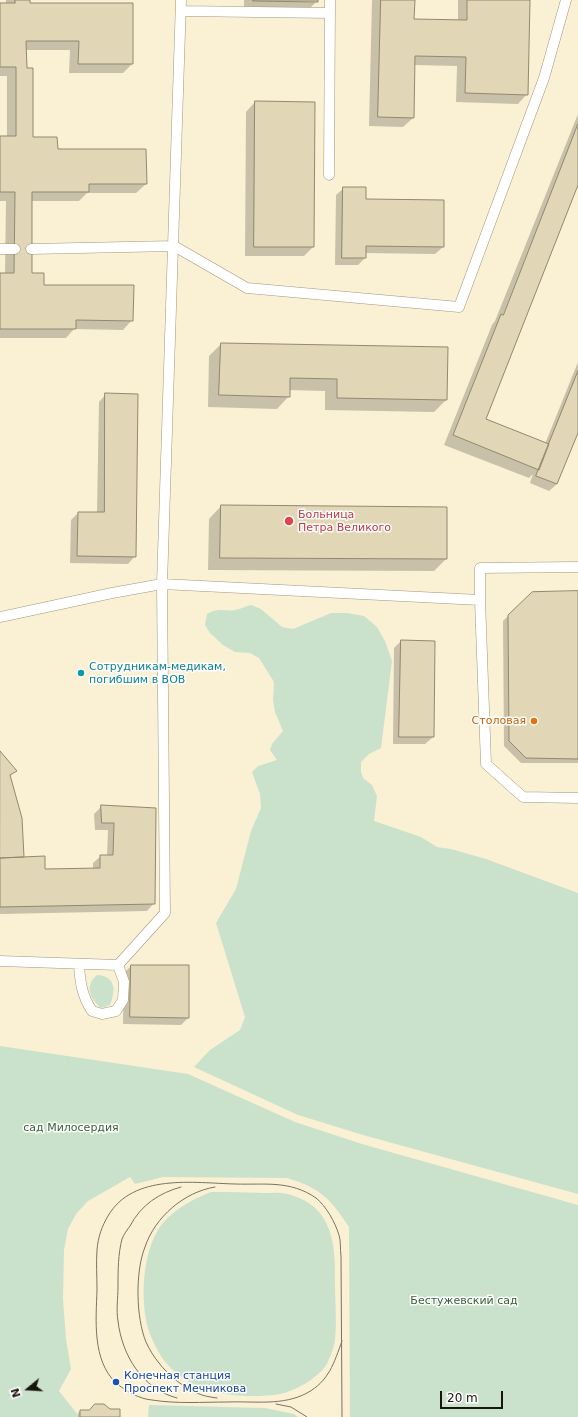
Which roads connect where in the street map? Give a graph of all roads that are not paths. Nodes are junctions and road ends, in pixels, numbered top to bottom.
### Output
1 (181, 0) edge
2 (330, 0) edge
3 (566, 0) edge
4 (181, 11) junction
5 (330, 13) junction
6 (329, 175) dead end
7 (174, 246) junction
8 (0, 249) edge
9 (15, 249) dead end
10 (31, 249) dead end
11 (578, 567) edge
12 (162, 584) junction
13 (480, 600) junction
14 (0, 617) edge
15 (578, 798) edge
16 (0, 961) edge
17 (79, 964) junction
18 (118, 965) junction

1 - 4 lane
2 - 5 lane
3 - 7 lane
4 - 5 lane
4 - 7 lane
5 - 6 lane
7 - 10 lane
7 - 12 lane
8 - 9 lane
11 - 13 lane
12 - 13 lane
12 - 14 lane
12 - 18 lane
13 - 15 lane
16 - 17 lane
17 - 18 lane
17 - 18 lane

